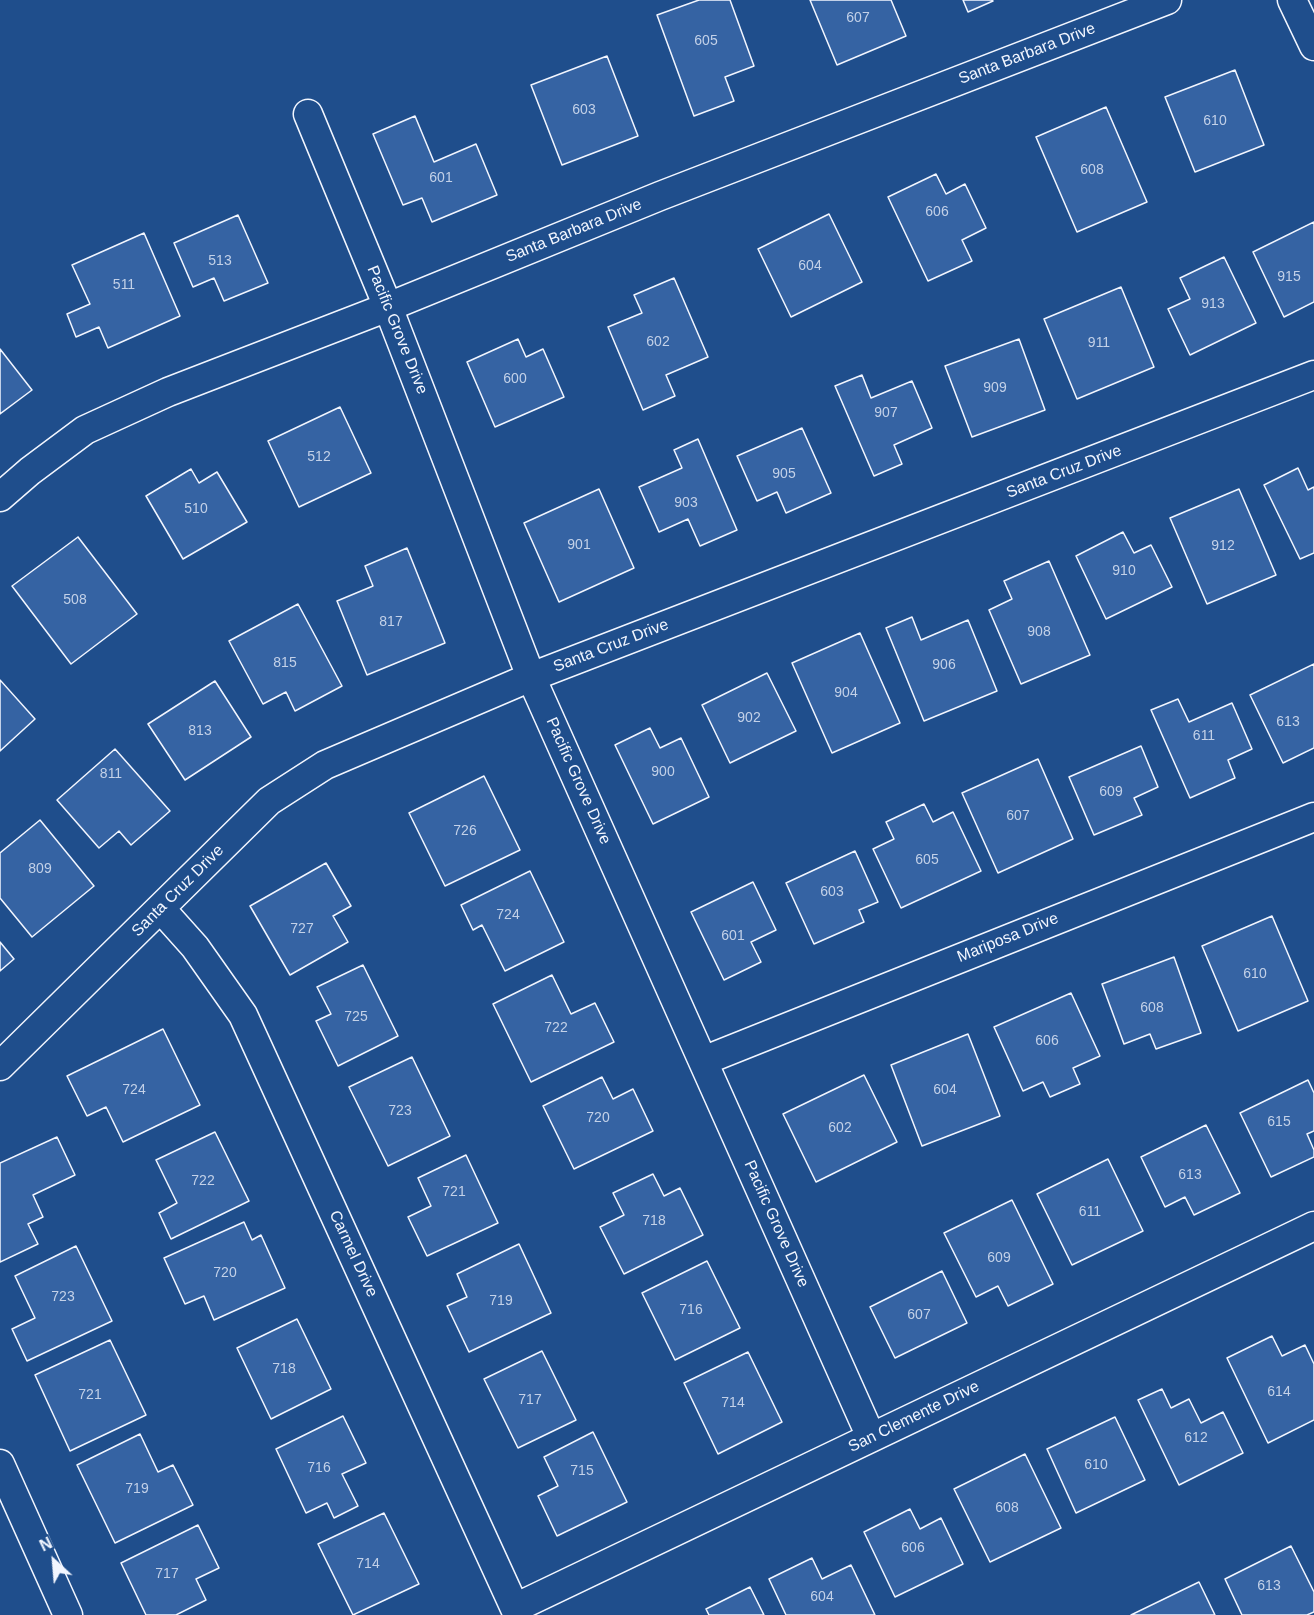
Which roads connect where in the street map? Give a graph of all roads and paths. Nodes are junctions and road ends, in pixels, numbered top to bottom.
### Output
1 (1167, 0) edge
2 (1292, 0) edge
3 (1314, 46) edge
4 (308, 114) dead end
5 (388, 307) junction
6 (1314, 375) edge
7 (0, 497) edge
8 (531, 677) junction
9 (1314, 817) edge
10 (161, 909) junction
11 (703, 1061) junction
12 (0, 1066) edge
13 (1314, 1226) edge
14 (871, 1437) junction
15 (0, 1464) edge
16 (516, 1612) edge
17 (68, 1615) edge

1 - 5 street, Santa Barbara Drive
2 - 3 street
4 - 5 street, Pacific Grove Drive
5 - 7 street, Santa Barbara Drive
5 - 8 street, Pacific Grove Drive
6 - 8 street, Santa Cruz Drive
8 - 10 street, Santa Cruz Drive
8 - 11 street, Pacific Grove Drive
9 - 11 street, Mariposa Drive
10 - 12 street, Santa Cruz Drive
10 - 16 street, Carmel Drive
11 - 14 street, Pacific Grove Drive
13 - 14 street, San Clemente Drive
14 - 16 street, San Clemente Drive
15 - 17 street

